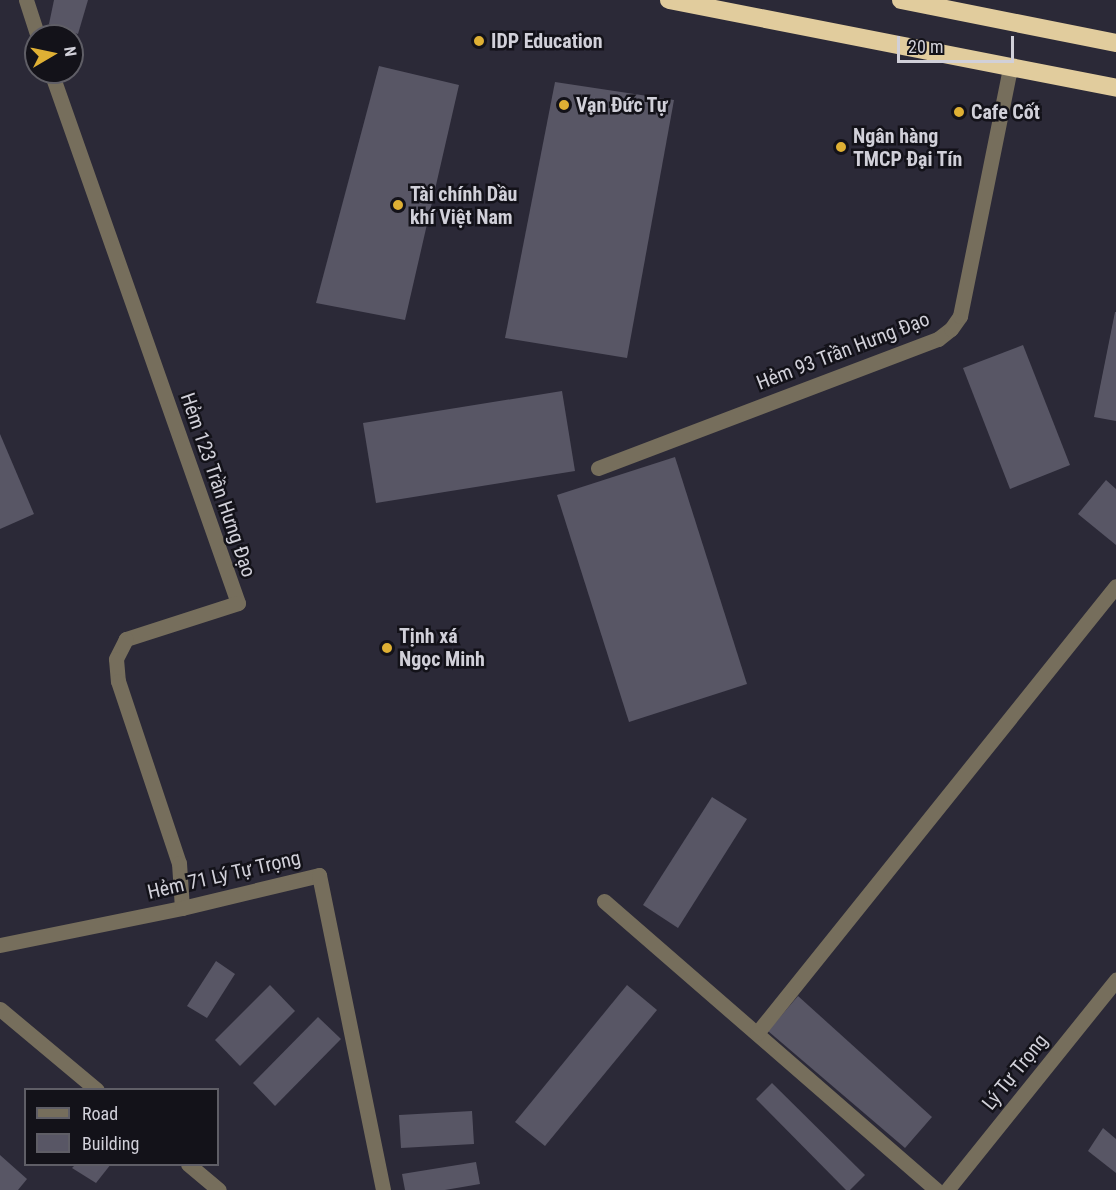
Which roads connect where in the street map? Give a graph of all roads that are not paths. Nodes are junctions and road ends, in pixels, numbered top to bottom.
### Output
1 (26, 0) edge
2 (669, 0) edge
3 (901, 0) edge
4 (34, 24) edge
5 (1116, 43) edge
6 (1010, 67) junction
7 (55, 84) edge
8 (1116, 88) edge
9 (598, 468) dead end
10 (1116, 586) edge
11 (604, 900) dead end
12 (182, 908) junction
13 (0, 945) edge
14 (1116, 980) edge
15 (0, 1009) edge
16 (757, 1033) junction
17 (96, 1088) edge
18 (190, 1166) edge
19 (219, 1190) edge
20 (383, 1190) edge
21 (936, 1190) edge
22 (947, 1190) edge

1 - 4 street
2 - 6 highway
3 - 5 highway
6 - 8 highway
6 - 9 street, Hẻm 93 Trần Hưng Đạo
7 - 12 street, Hẻm 123 Trần Hưng Đạo
10 - 16 street
11 - 16 street
12 - 13 street, Hẻm 71 Lý Tự Trọng
12 - 20 street, Hẻm 71 Lý Tự Trọng
14 - 22 street, Lý Tự Trọng
15 - 17 street
16 - 21 street
18 - 19 street

